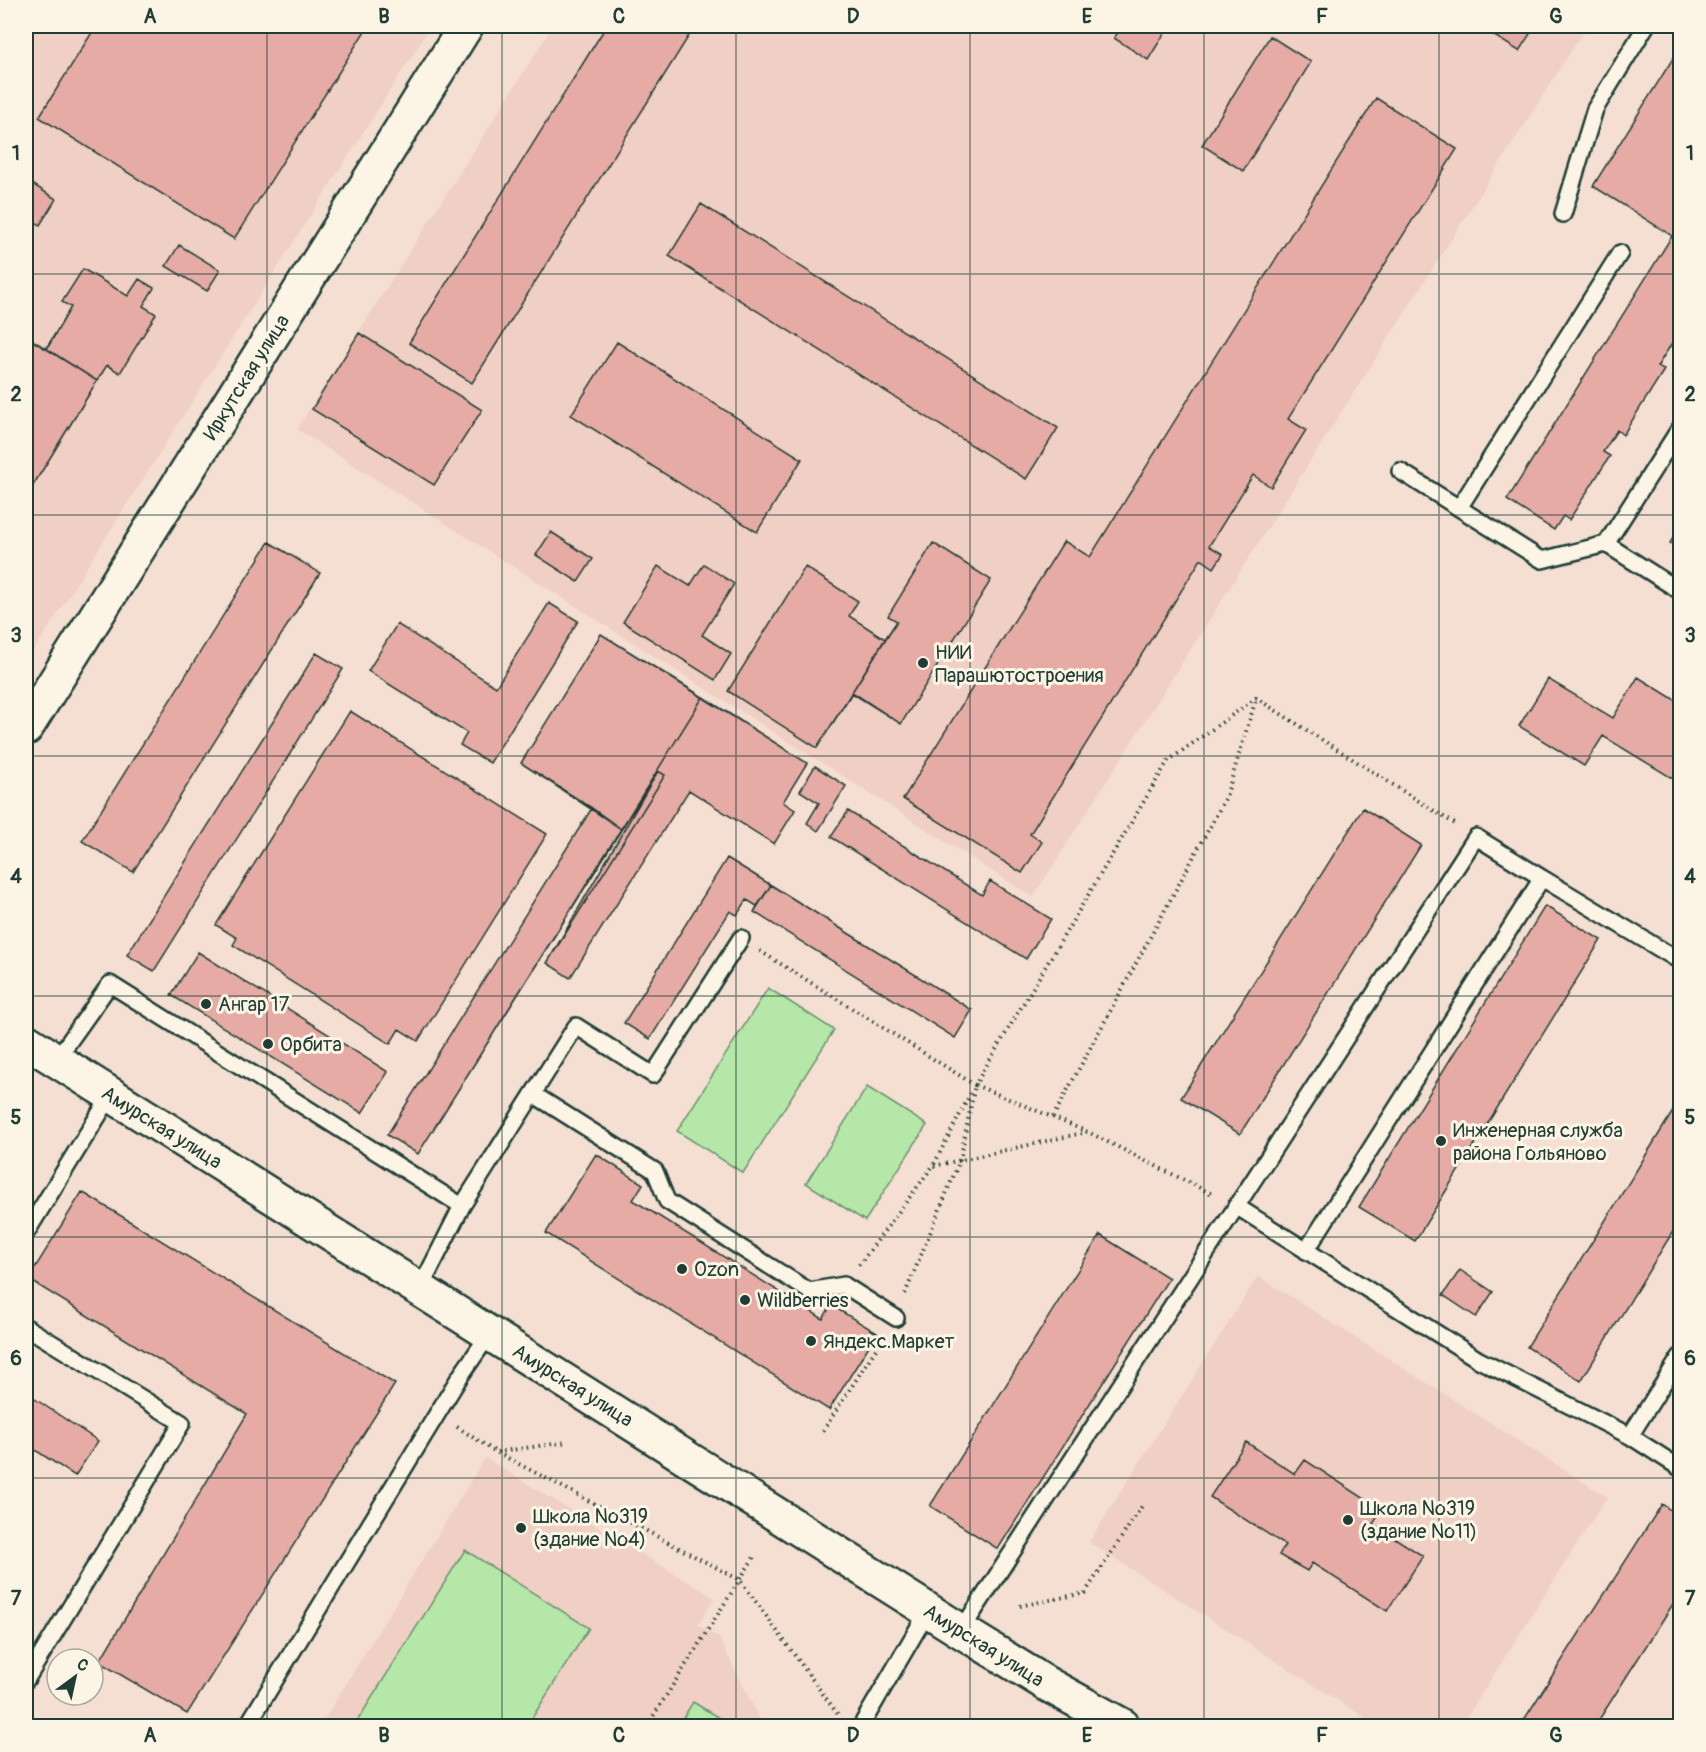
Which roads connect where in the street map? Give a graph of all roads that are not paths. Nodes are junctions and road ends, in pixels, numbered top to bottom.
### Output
1 (466, 26) edge
2 (1646, 26) edge
3 (1563, 214) dead end
4 (1620, 253) dead end
5 (1680, 428) edge
6 (1400, 471) dead end
7 (1459, 508) junction
8 (1606, 544) junction
9 (1680, 591) edge
10 (26, 728) edge
11 (1542, 878) junction
12 (741, 938) road end
13 (1680, 962) edge
14 (26, 1041) edge
15 (56, 1060) junction
16 (533, 1094) junction
17 (111, 1095) junction
18 (462, 1206) junction
19 (1236, 1206) junction
20 (26, 1233) edge
21 (1306, 1251) junction
22 (420, 1289) junction
23 (896, 1318) road end
24 (26, 1328) edge
25 (490, 1333) junction
26 (1680, 1357) edge
27 (1630, 1436) junction
28 (1680, 1468) edge
29 (928, 1611) junction
30 (961, 1631) junction
31 (26, 1680) edge
32 (247, 1726) edge
33 (861, 1726) edge
34 (1123, 1726) edge

1 - 10 street, Иркутская улица
2 - 3 lane
4 - 7 lane
5 - 8 lane
6 - 7 lane
7 - 8 lane
8 - 9 lane
11 - 13 lane
11 - 19 lane
11 - 21 lane
12 - 16 lane
14 - 15 street, Амурская улица
15 - 17 street, Амурская улица
15 - 18 lane
16 - 18 lane
16 - 23 lane
17 - 20 lane
17 - 22 street, Амурская улица
18 - 22 lane
19 - 21 lane
19 - 30 lane
21 - 27 lane
22 - 25 street, Амурская улица
24 - 31 lane
25 - 29 street, Амурская улица
25 - 32 lane
26 - 27 lane
27 - 28 lane
29 - 30 street, Амурская улица
29 - 33 lane
30 - 34 street, Амурская улица

